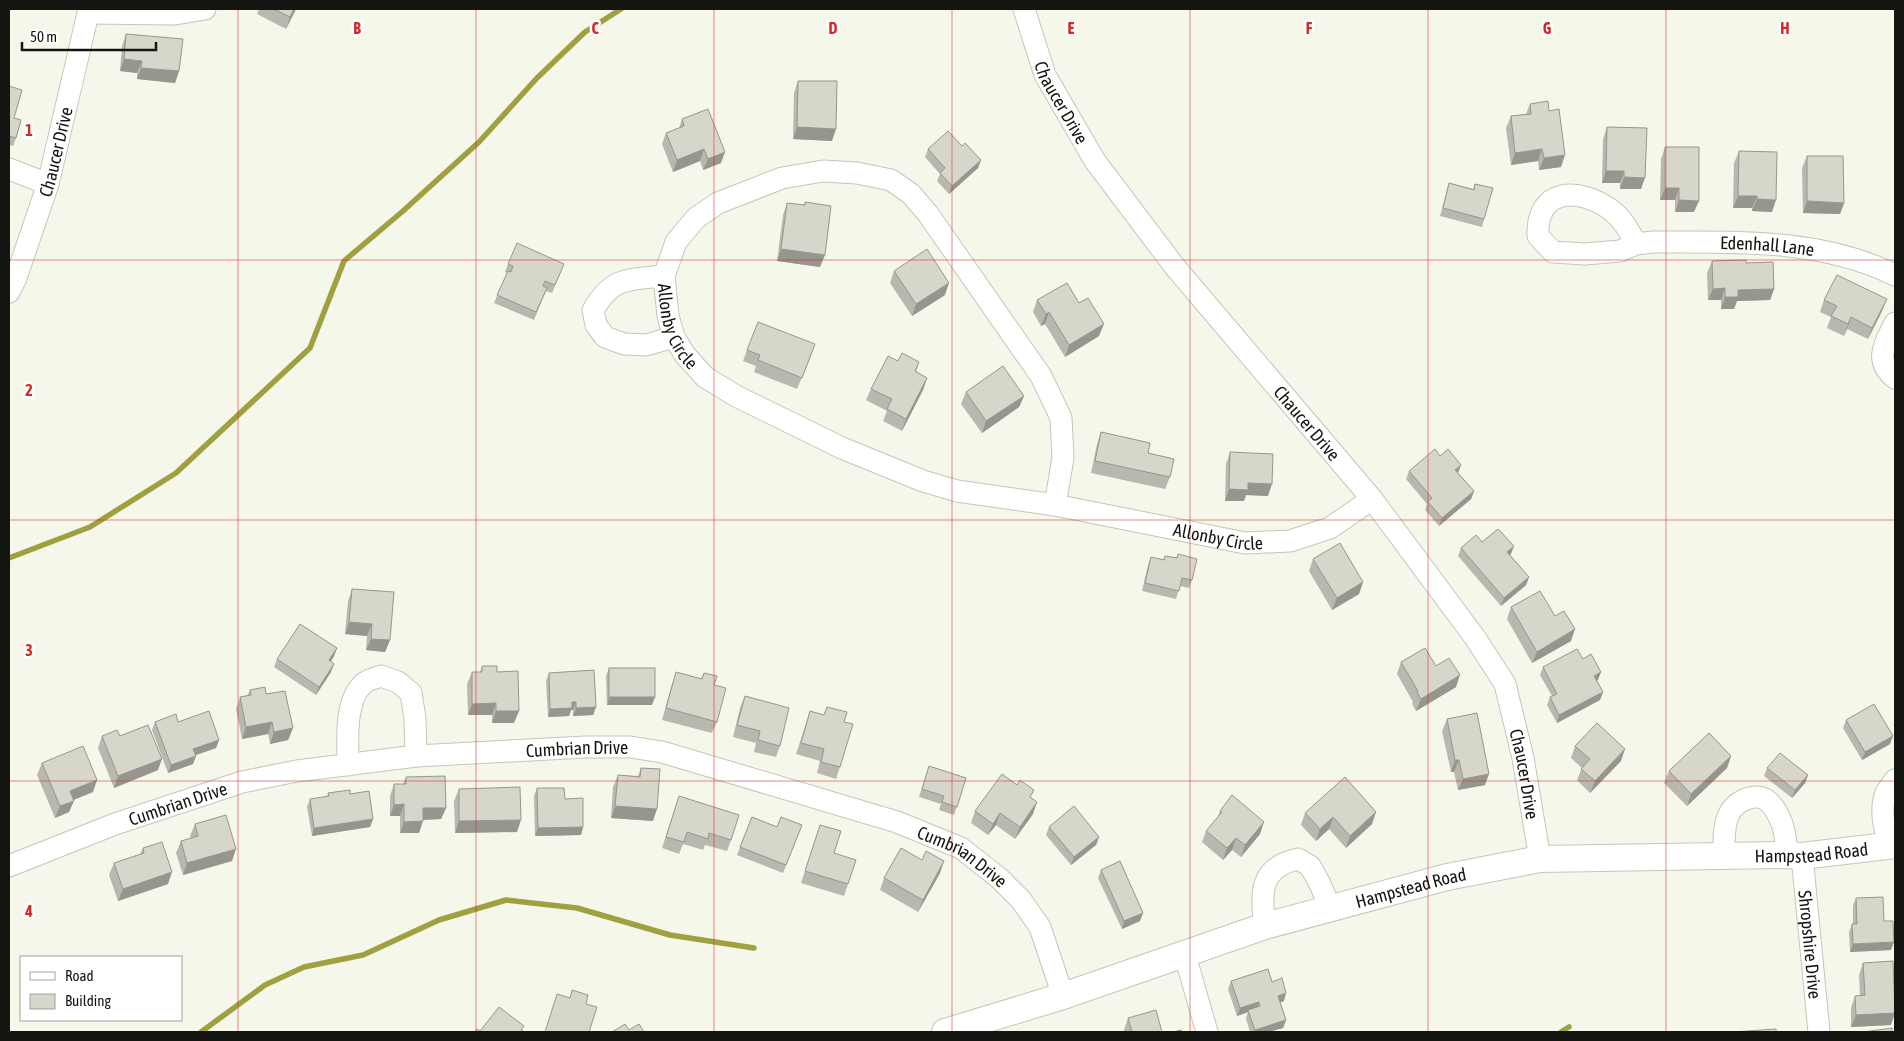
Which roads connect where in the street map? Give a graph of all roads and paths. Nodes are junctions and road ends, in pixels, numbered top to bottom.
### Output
1 (205, 9) edge
2 (1024, 9) edge
3 (89, 11) edge
4 (9, 169) edge
5 (48, 184) junction
6 (1636, 244) dead end
7 (1895, 275) edge
8 (664, 276) junction
9 (9, 292) edge
10 (1895, 323) edge
11 (674, 336) junction
12 (1895, 378) edge
13 (1372, 499) junction
14 (1055, 505) junction
15 (416, 756) junction
16 (348, 765) junction
17 (1895, 780) edge
18 (1893, 846) edge
19 (1724, 856) junction
20 (1794, 856) junction
21 (1540, 859) junction
22 (9, 866) edge
23 (1330, 907) junction
24 (1265, 926) junction
25 (1184, 952) junction
26 (1062, 996) junction
27 (945, 1032) edge
28 (1207, 1032) edge
29 (1819, 1032) edge

1 - 3 street
2 - 13 street, Chaucer Drive
3 - 5 street, Chaucer Drive
4 - 5 street
5 - 9 street, Chaucer Drive
6 - 7 street, Edenhall Lane
8 - 11 street, Allonby Circle
8 - 11 street
8 - 14 street, Allonby Circle
10 - 12 street
11 - 14 street, Allonby Circle
13 - 14 street, Allonby Circle
13 - 21 street, Chaucer Drive
15 - 16 street, Cumbrian Drive
15 - 16 street
15 - 26 street, Cumbrian Drive
16 - 22 street, Cumbrian Drive
17 - 18 street
18 - 20 street, Hampstead Road
19 - 20 street, Hampstead Road
19 - 20 street, Shropshire Drive
19 - 21 street, Hampstead Road
20 - 29 street, Shropshire Drive
21 - 23 street, Hampstead Road
23 - 24 street, Hampstead Road
23 - 24 street
24 - 25 street, Hampstead Road
25 - 26 street, Hampstead Road
25 - 28 street
26 - 27 street, Hampstead Road

